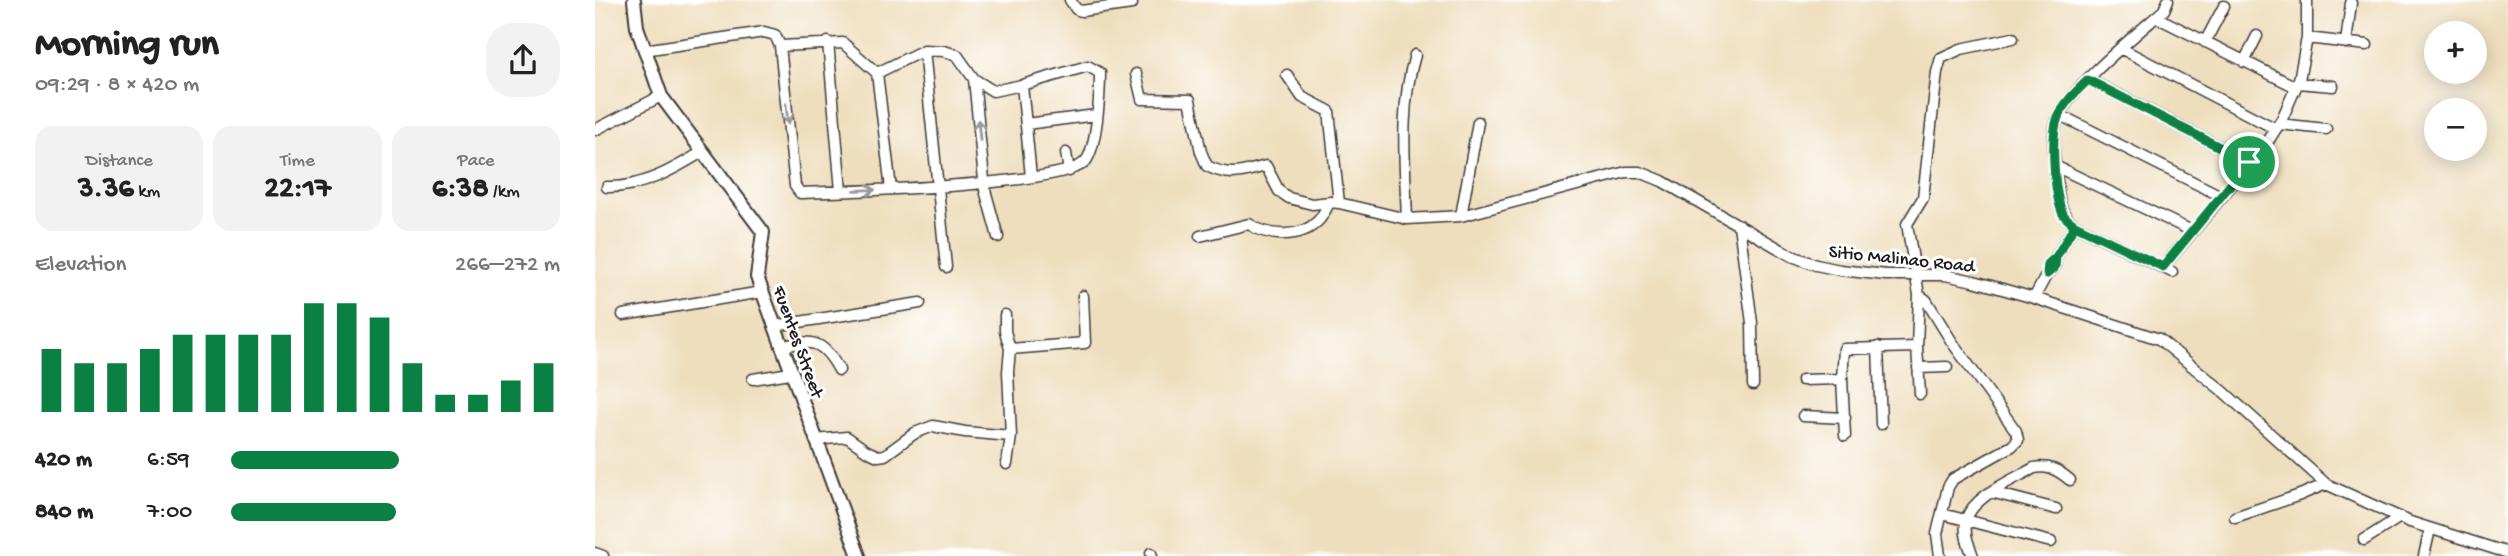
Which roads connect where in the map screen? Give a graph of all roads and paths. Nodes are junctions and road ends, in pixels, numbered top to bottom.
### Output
1 (635, 0) edge
2 (1070, 0) edge
3 (2168, 0) edge
4 (2307, 0) edge
5 (2351, 3) dead end
6 (1132, 4) dead end
7 (2224, 6) dead end
8 (2156, 17) junction
9 (2257, 36) dead end
10 (2013, 38) dead end
11 (2307, 38) junction
12 (828, 42) junction
13 (2205, 42) junction
14 (2346, 43) junction
15 (2367, 45) dead end
16 (780, 46) junction
17 (2122, 48) junction
18 (643, 50) junction
19 (925, 51) junction
20 (1415, 55) dead end
21 (2244, 62) junction
22 (877, 73) junction
23 (1136, 74) dead end
24 (1287, 75) dead end
25 (974, 79) junction
26 (2088, 80) junction
27 (1022, 85) junction
28 (2297, 85) junction
29 (2333, 86) dead end
30 (661, 96) junction
31 (1096, 115) junction
32 (2060, 115) junction
33 (1478, 122) dead end
34 (1026, 124) junction
35 (2277, 126) junction
36 (2326, 129) dead end
37 (595, 130) edge
38 (702, 152) junction
39 (1066, 153) dead end
40 (2249, 162) junction
41 (2055, 166) junction
42 (1069, 171) junction
43 (1031, 177) junction
44 (984, 182) junction
45 (937, 186) junction
46 (607, 187) dead end
47 (891, 189) junction
48 (841, 191) junction
49 (2221, 196) junction
50 (1334, 202) junction
51 (1461, 216) junction
52 (1407, 219) junction
53 (1739, 225) junction
54 (2075, 225) junction
55 (2192, 231) junction
56 (1200, 236) dead end
57 (998, 237) dead end
58 (946, 267) dead end
59 (1916, 276) junction
60 (762, 292) junction
61 (1919, 295) junction
62 (1083, 296) dead end
63 (2034, 298) junction
64 (920, 303) dead end
65 (624, 315) dead end
66 (1005, 315) dead end
67 (773, 326) junction
68 (781, 347) junction
69 (1878, 347) junction
70 (1917, 347) junction
71 (1010, 349) junction
72 (1947, 367) dead end
73 (1918, 368) junction
74 (839, 370) dead end
75 (790, 373) junction
76 (753, 379) dead end
77 (1842, 379) junction
78 (1802, 380) dead end
79 (1752, 385) dead end
80 (1920, 394) dead end
81 (1803, 416) dead end
82 (1845, 418) junction
83 (1881, 424) dead end
84 (1011, 436) junction
85 (1845, 436) dead end
86 (815, 440) junction
87 (1007, 464) dead end
88 (2070, 480) dead end
89 (2326, 484) junction
90 (1991, 492) junction
91 (2056, 509) dead end
92 (1942, 514) junction
93 (2235, 517) dead end
94 (2399, 517) junction
95 (1966, 520) junction
96 (2430, 529) junction
97 (2364, 540) dead end
98 (2051, 542) dead end
99 (595, 553) edge
100 (2508, 553) edge
101 (603, 556) edge
102 (859, 556) edge
103 (1940, 556) edge
104 (1973, 556) edge
105 (2424, 556) edge

1 - 18 street, Fuentes Street
2 - 6 street
3 - 8 street
4 - 11 street
5 - 14 street
7 - 13 street
8 - 13 street
8 - 17 street
9 - 21 street
10 - 59 street
11 - 14 street
11 - 28 street
12 - 16 street
12 - 22 street
12 - 48 street
13 - 21 street
14 - 15 street
16 - 18 street
16 -> 48 street
17 - 26 street
17 - 35 street
18 - 30 street, Fuentes Street
19 - 22 street
19 - 25 street
19 - 45 street
20 - 52 street
21 - 28 street
22 - 47 street
23 - 50 street, Sitio Malinao Road
24 - 50 street
25 - 27 street
44 -> 25 street
26 - 32 street
26 - 40 street
27 - 31 street
27 - 34 street
28 - 29 street
28 - 35 street
30 - 37 street
30 - 38 street, Fuentes Street
31 - 34 street
31 - 42 street
32 - 41 street
32 - 49 street
33 - 51 street
34 - 43 street
35 - 36 street
35 - 40 street
38 - 46 street
38 - 60 street, Fuentes Street
39 - 42 street
40 - 49 street
41 - 54 street
41 - 55 street
42 - 43 street
43 - 44 street
44 - 45 street
44 - 57 street
45 - 47 street
45 - 58 street
48 -> 47 street
49 - 55 street
50 - 52 street, Sitio Malinao Road
50 - 56 street
51 - 52 street, Sitio Malinao Road
51 - 53 street, Sitio Malinao Road
53 - 59 street, Sitio Malinao Road
53 - 79 street
54 - 55 street
54 - 63 street
59 - 61 street
59 - 63 street, Sitio Malinao Road
60 - 65 street
60 - 67 street, Fuentes Street
61 - 70 street
61 - 92 street
62 - 71 street
63 - 89 street, Sitio Malinao Road
64 - 67 street
66 - 71 street
67 - 68 street, Fuentes Street
68 - 74 street
68 - 75 street, Fuentes Street
69 - 70 street
69 - 77 street
69 - 83 street
70 - 73 street
71 - 84 street
72 - 73 street
73 - 80 street
75 - 76 street
75 - 86 street, Fuentes Street
77 - 78 street
77 - 82 street
81 - 82 street
82 - 85 street
84 - 86 street
84 - 87 street
86 - 102 street, Fuentes Street
88 - 90 street
89 - 93 street
89 - 94 street, Sitio Malinao Road
90 - 91 street
90 - 95 street
92 - 95 street
92 - 103 street
94 - 96 street, Sitio Malinao Road
94 - 97 street
95 - 98 street
95 - 104 street
96 - 100 street, Sitio Malinao Road
96 - 105 street
99 - 101 street

